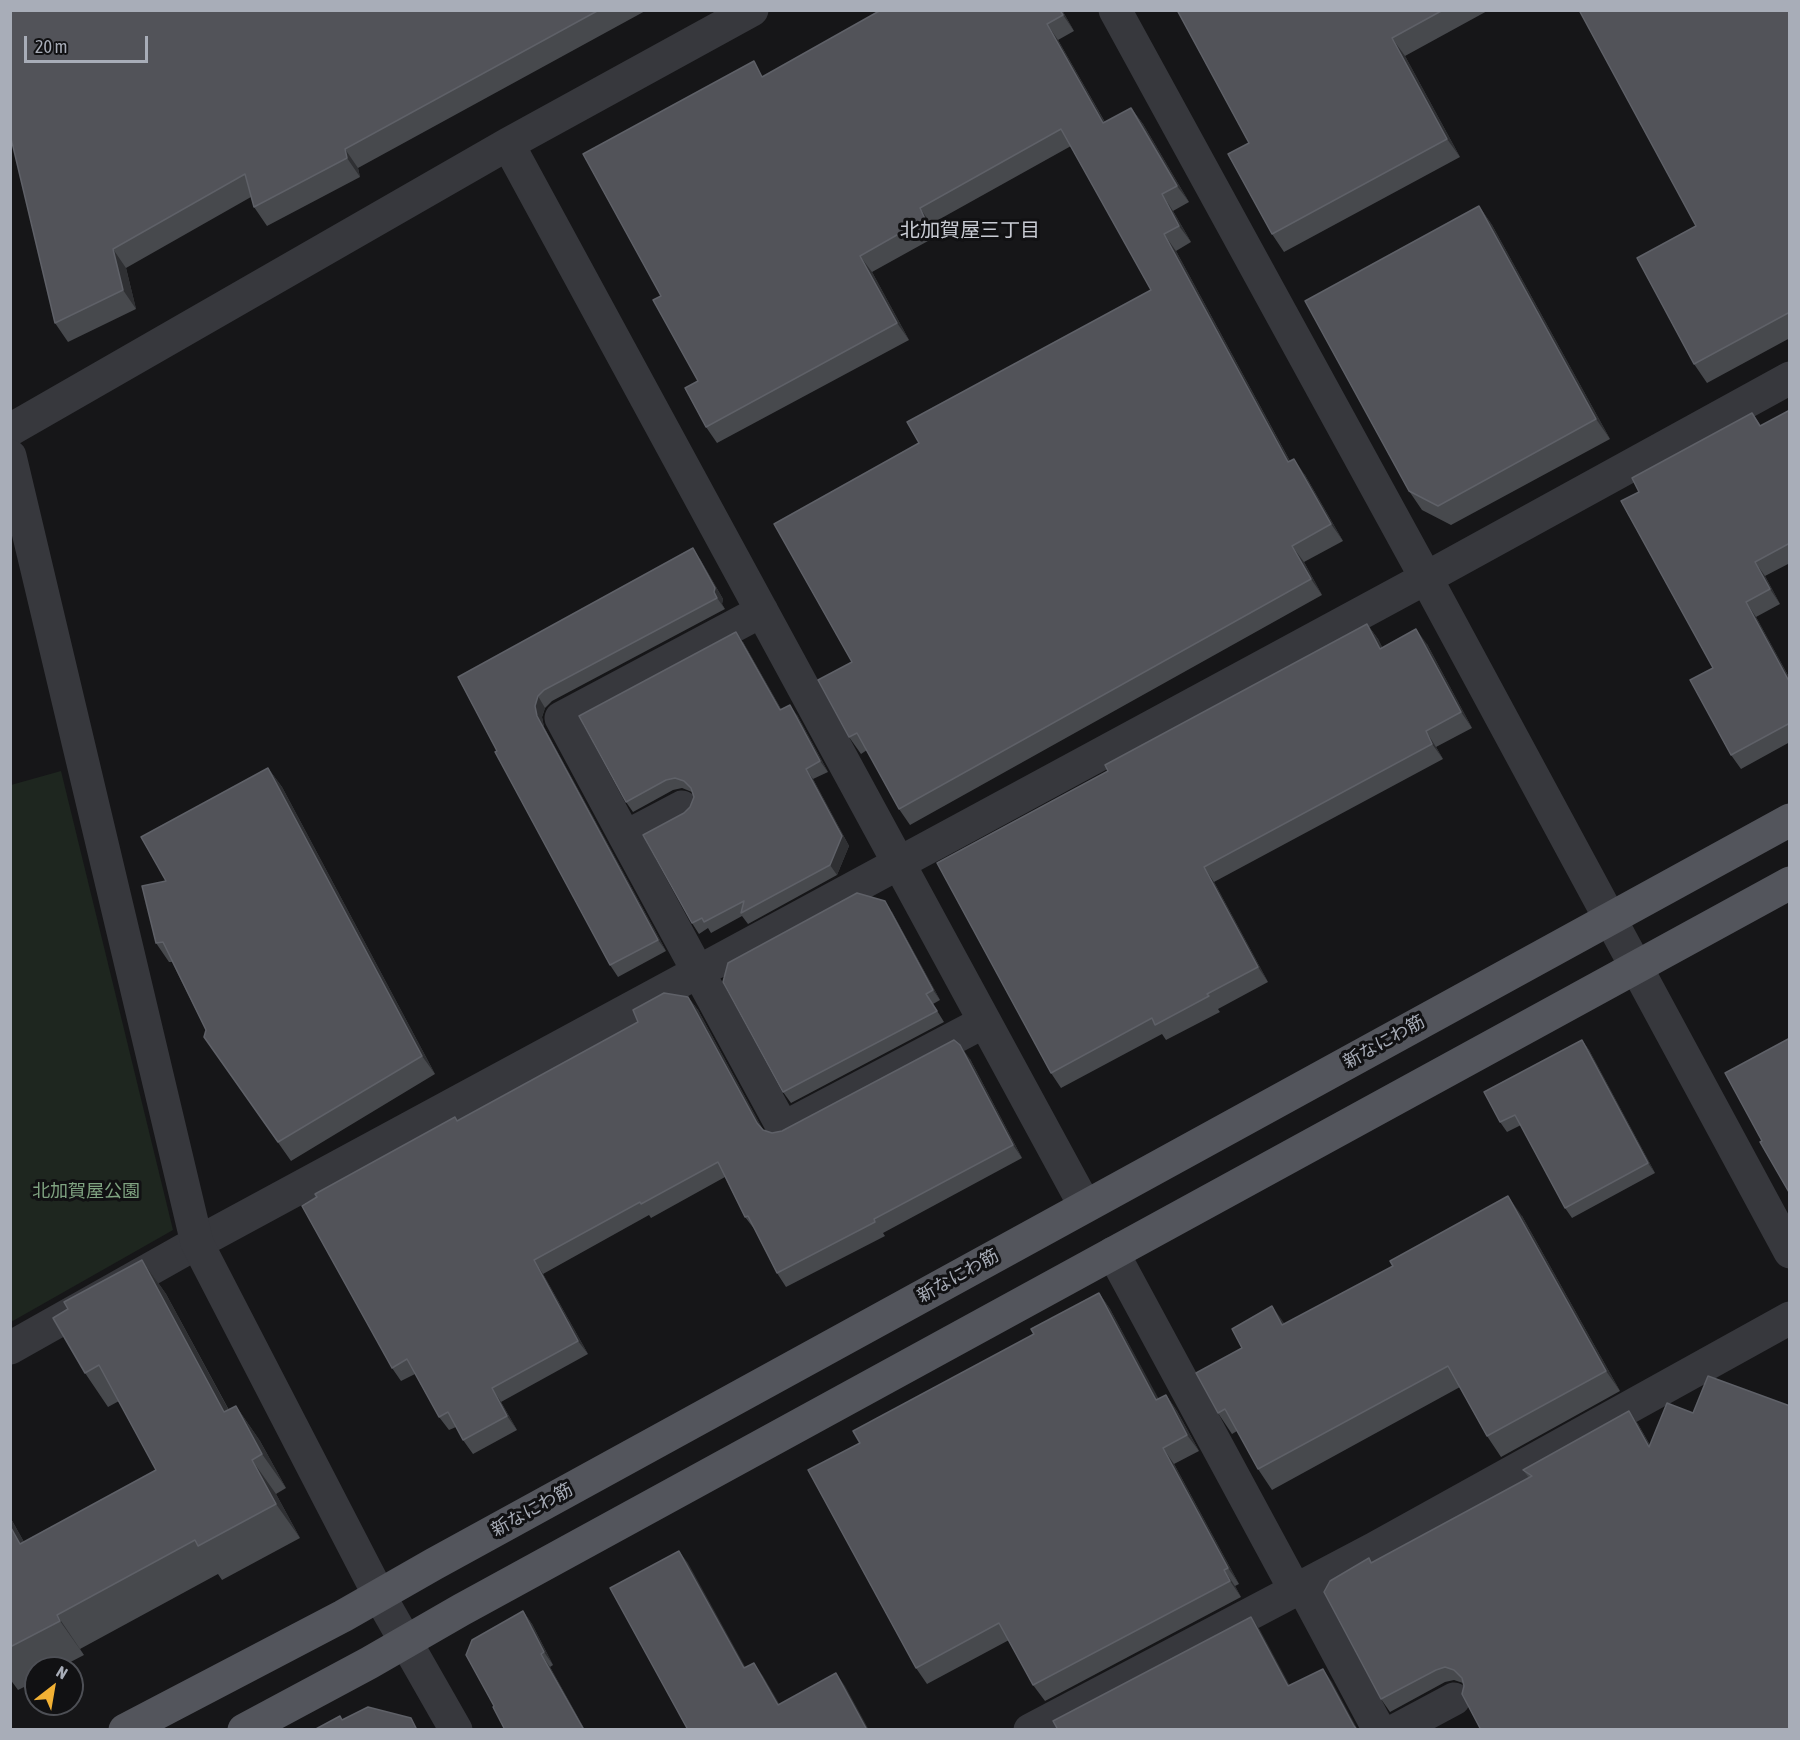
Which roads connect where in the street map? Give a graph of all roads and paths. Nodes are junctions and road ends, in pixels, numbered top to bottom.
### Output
1 (753, 10) edge
2 (1115, 10) edge
3 (508, 144) junction
4 (1790, 378) edge
5 (10, 430) edge
6 (10, 456) edge
7 (1426, 578) junction
8 (762, 611) junction
9 (682, 807) dead end
10 (1790, 820) edge
11 (625, 837) junction
12 (898, 863) junction
13 (1790, 883) edge
14 (1608, 918) junction
15 (1634, 968) junction
16 (699, 972) junction
17 (984, 1022) junction
18 (1085, 1206) junction
19 (197, 1243) junction
20 (1790, 1252) edge
21 (1113, 1253) junction
22 (1790, 1318) edge
23 (10, 1348) edge
24 (1299, 1588) junction
25 (379, 1595) junction
26 (406, 1641) junction
27 (1454, 1700) dead end
28 (125, 1730) edge
29 (244, 1730) edge
30 (456, 1730) edge
31 (1030, 1730) edge
32 (1379, 1730) edge
33 (1396, 1730) edge

1 - 3 street
2 - 7 street
3 - 5 street
3 - 8 street
4 - 7 street
6 - 19 street
7 - 12 street
7 - 14 street
8 - 11 street
8 - 12 street
9 - 11 street
10 - 14 main road, 新なにわ筋
11 - 16 street
12 - 16 street
12 - 17 street
13 - 15 main road
14 - 15 street
14 - 18 main road, 新なにわ筋
15 - 20 street
15 - 21 main road
16 - 17 street
16 - 19 street
17 - 18 street
18 - 25 main road, 新なにわ筋
19 - 23 street
19 - 25 street
21 - 24 street
21 - 26 main road
22 - 24 street
24 - 31 street
24 - 32 street
25 - 26 street
25 - 28 main road, 新なにわ筋
26 - 29 main road
26 - 30 street
27 - 33 street

